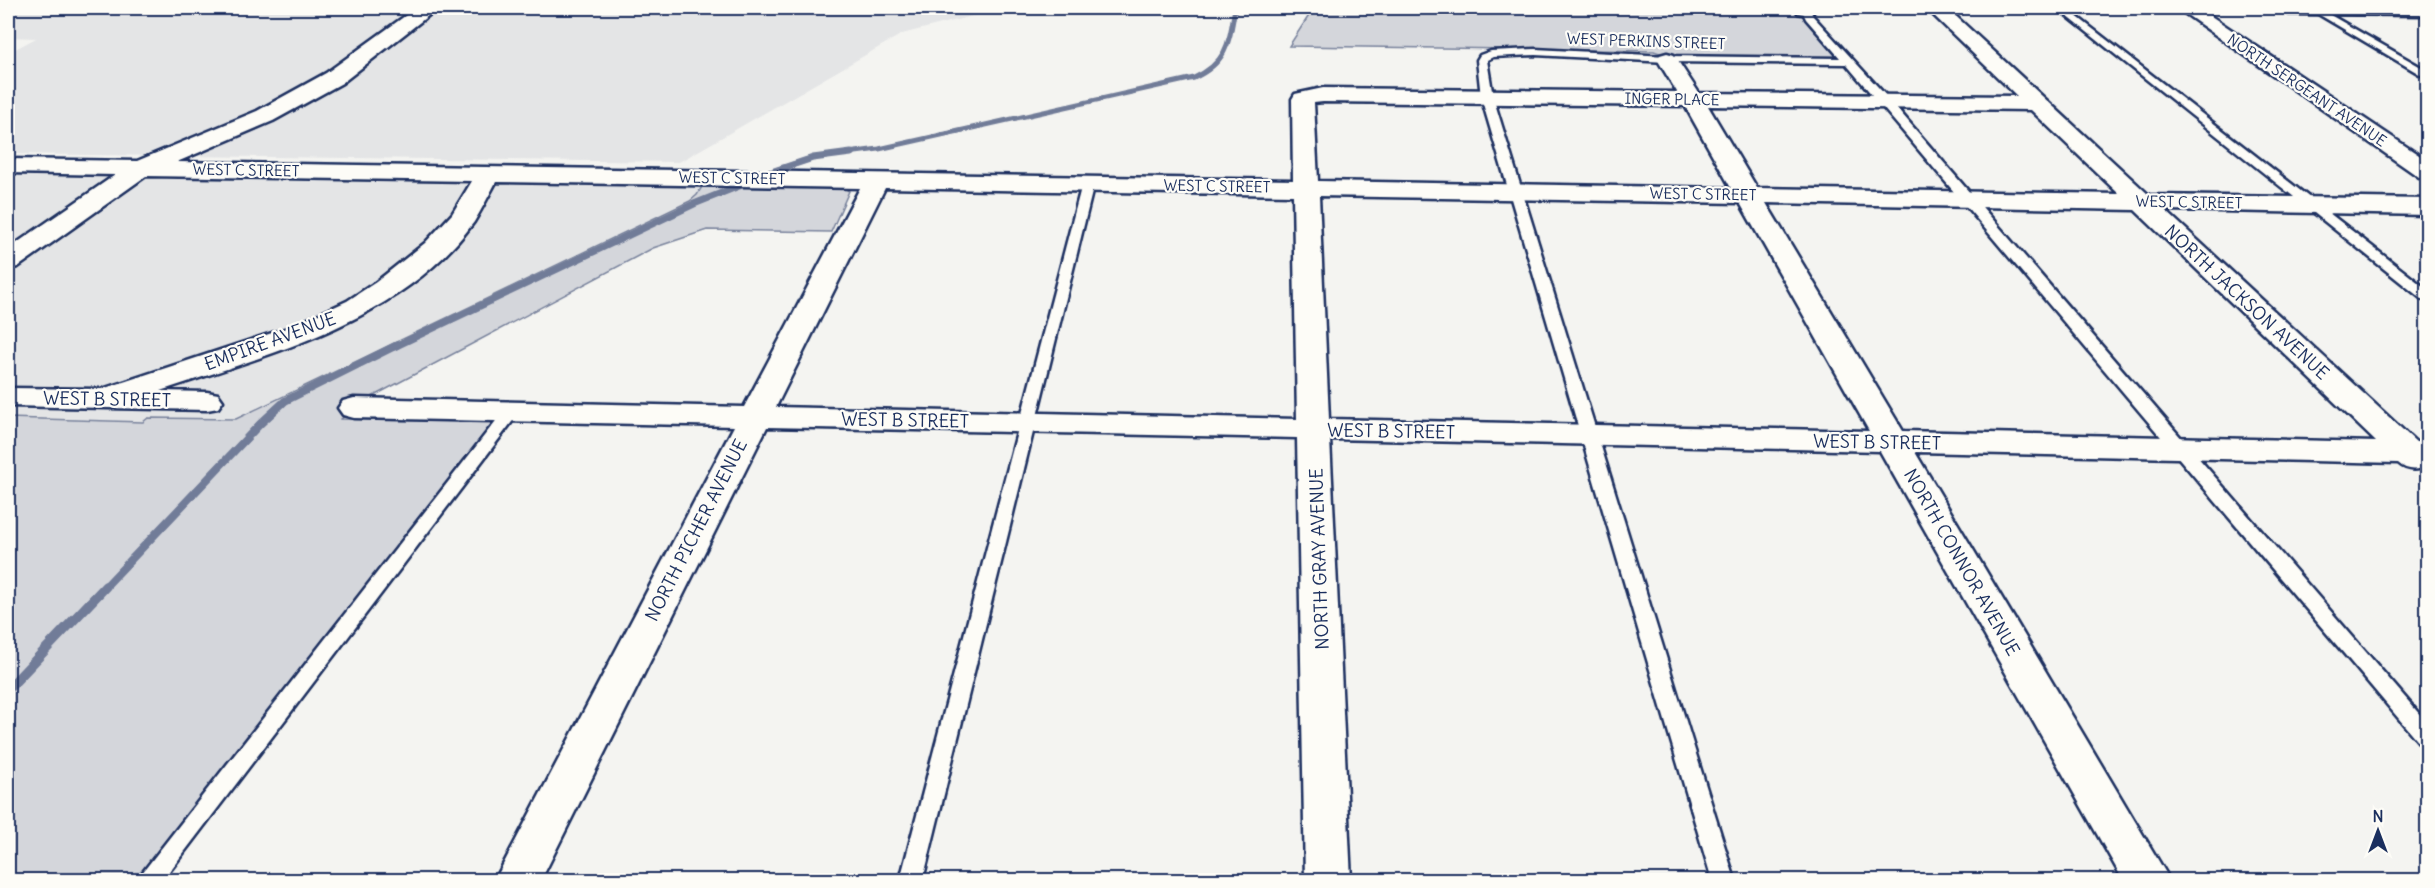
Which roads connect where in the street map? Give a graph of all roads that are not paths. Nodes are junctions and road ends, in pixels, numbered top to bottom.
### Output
1 (428, 8) edge
2 (1806, 8) edge
3 (1936, 8) edge
4 (2061, 8) edge
5 (2187, 8) edge
6 (2289, 8) edge
7 (2313, 8) edge
8 (2427, 9) edge
9 (1667, 59) junction
10 (1849, 61) junction
11 (2427, 76) edge
12 (1309, 96) joint
13 (1487, 97) junction
14 (1694, 100) junction
15 (1885, 101) junction
16 (2036, 103) junction
17 (8, 166) edge
18 (141, 168) junction
19 (2427, 172) edge
20 (488, 174) junction
21 (876, 181) junction
22 (1088, 184) junction
23 (1305, 188) junction
24 (1515, 191) junction
25 (1749, 195) junction
26 (1968, 199) junction
27 (2140, 201) junction
28 (2310, 205) junction
29 (2427, 207) edge
30 (8, 261) edge
31 (2427, 297) edge
32 (8, 397) edge
33 (105, 399) junction
34 (207, 401) dead end
35 (354, 408) dead end
36 (512, 411) junction
37 (754, 417) junction
38 (1027, 423) junction
39 (1315, 429) junction
40 (1589, 435) junction
41 (1892, 442) junction
42 (2180, 448) junction
43 (2421, 459) edge
44 (2427, 739) edge
45 (150, 880) edge
46 (518, 880) edge
47 (911, 880) edge
48 (1328, 880) edge
49 (1723, 880) edge
50 (2147, 880) edge

1 - 18 street
2 - 10 lane
3 - 16 street, NORTH JACKSON AVENUE
4 - 28 lane
5 - 19 street, NORTH SERGEANT AVENUE
6 - 7 street
7 - 8 street
7 - 11 lane
9 - 10 lane, WEST PERKINS STREET
9 - 13 lane, WEST PERKINS STREET
9 - 14 street, NORTH CONNOR AVENUE
10 - 15 lane
12 - 13 street, INGER PLACE
12 - 23 street, NORTH GRAY AVENUE
13 - 14 street, INGER PLACE
13 - 24 lane
14 - 15 street, INGER PLACE
14 - 25 street, NORTH CONNOR AVENUE
15 - 16 street, INGER PLACE
15 - 26 lane
16 - 27 street, NORTH JACKSON AVENUE
17 - 18 street, WEST C STREET
18 - 20 street, WEST C STREET
18 - 30 street
20 - 21 street, WEST C STREET
20 - 33 street, EMPIRE AVENUE
21 - 22 street, WEST C STREET
21 - 37 street, NORTH PICHER AVENUE
22 - 23 street, WEST C STREET
22 - 38 lane
23 - 24 street, WEST C STREET
23 - 39 street, NORTH GRAY AVENUE
24 - 25 street, WEST C STREET
24 - 40 lane
25 - 26 street, WEST C STREET
25 - 41 street, NORTH CONNOR AVENUE
26 - 27 street, WEST C STREET
26 - 42 lane
27 - 28 street, WEST C STREET
27 - 43 street, NORTH JACKSON AVENUE
28 - 29 street, WEST C STREET
28 - 31 lane
32 - 33 street, WEST B STREET
33 - 34 street, WEST B STREET
35 - 36 street, WEST B STREET
36 - 37 street, WEST B STREET
36 - 45 lane
37 - 38 street, WEST B STREET
37 - 46 street, NORTH PICHER AVENUE
38 - 39 street, WEST B STREET
38 - 47 lane
39 - 40 street, WEST B STREET
39 - 48 street, NORTH GRAY AVENUE
40 - 41 street, WEST B STREET
40 - 49 lane
41 - 42 street, WEST B STREET
41 - 50 street, NORTH CONNOR AVENUE
42 - 43 street, WEST B STREET
42 - 44 lane

